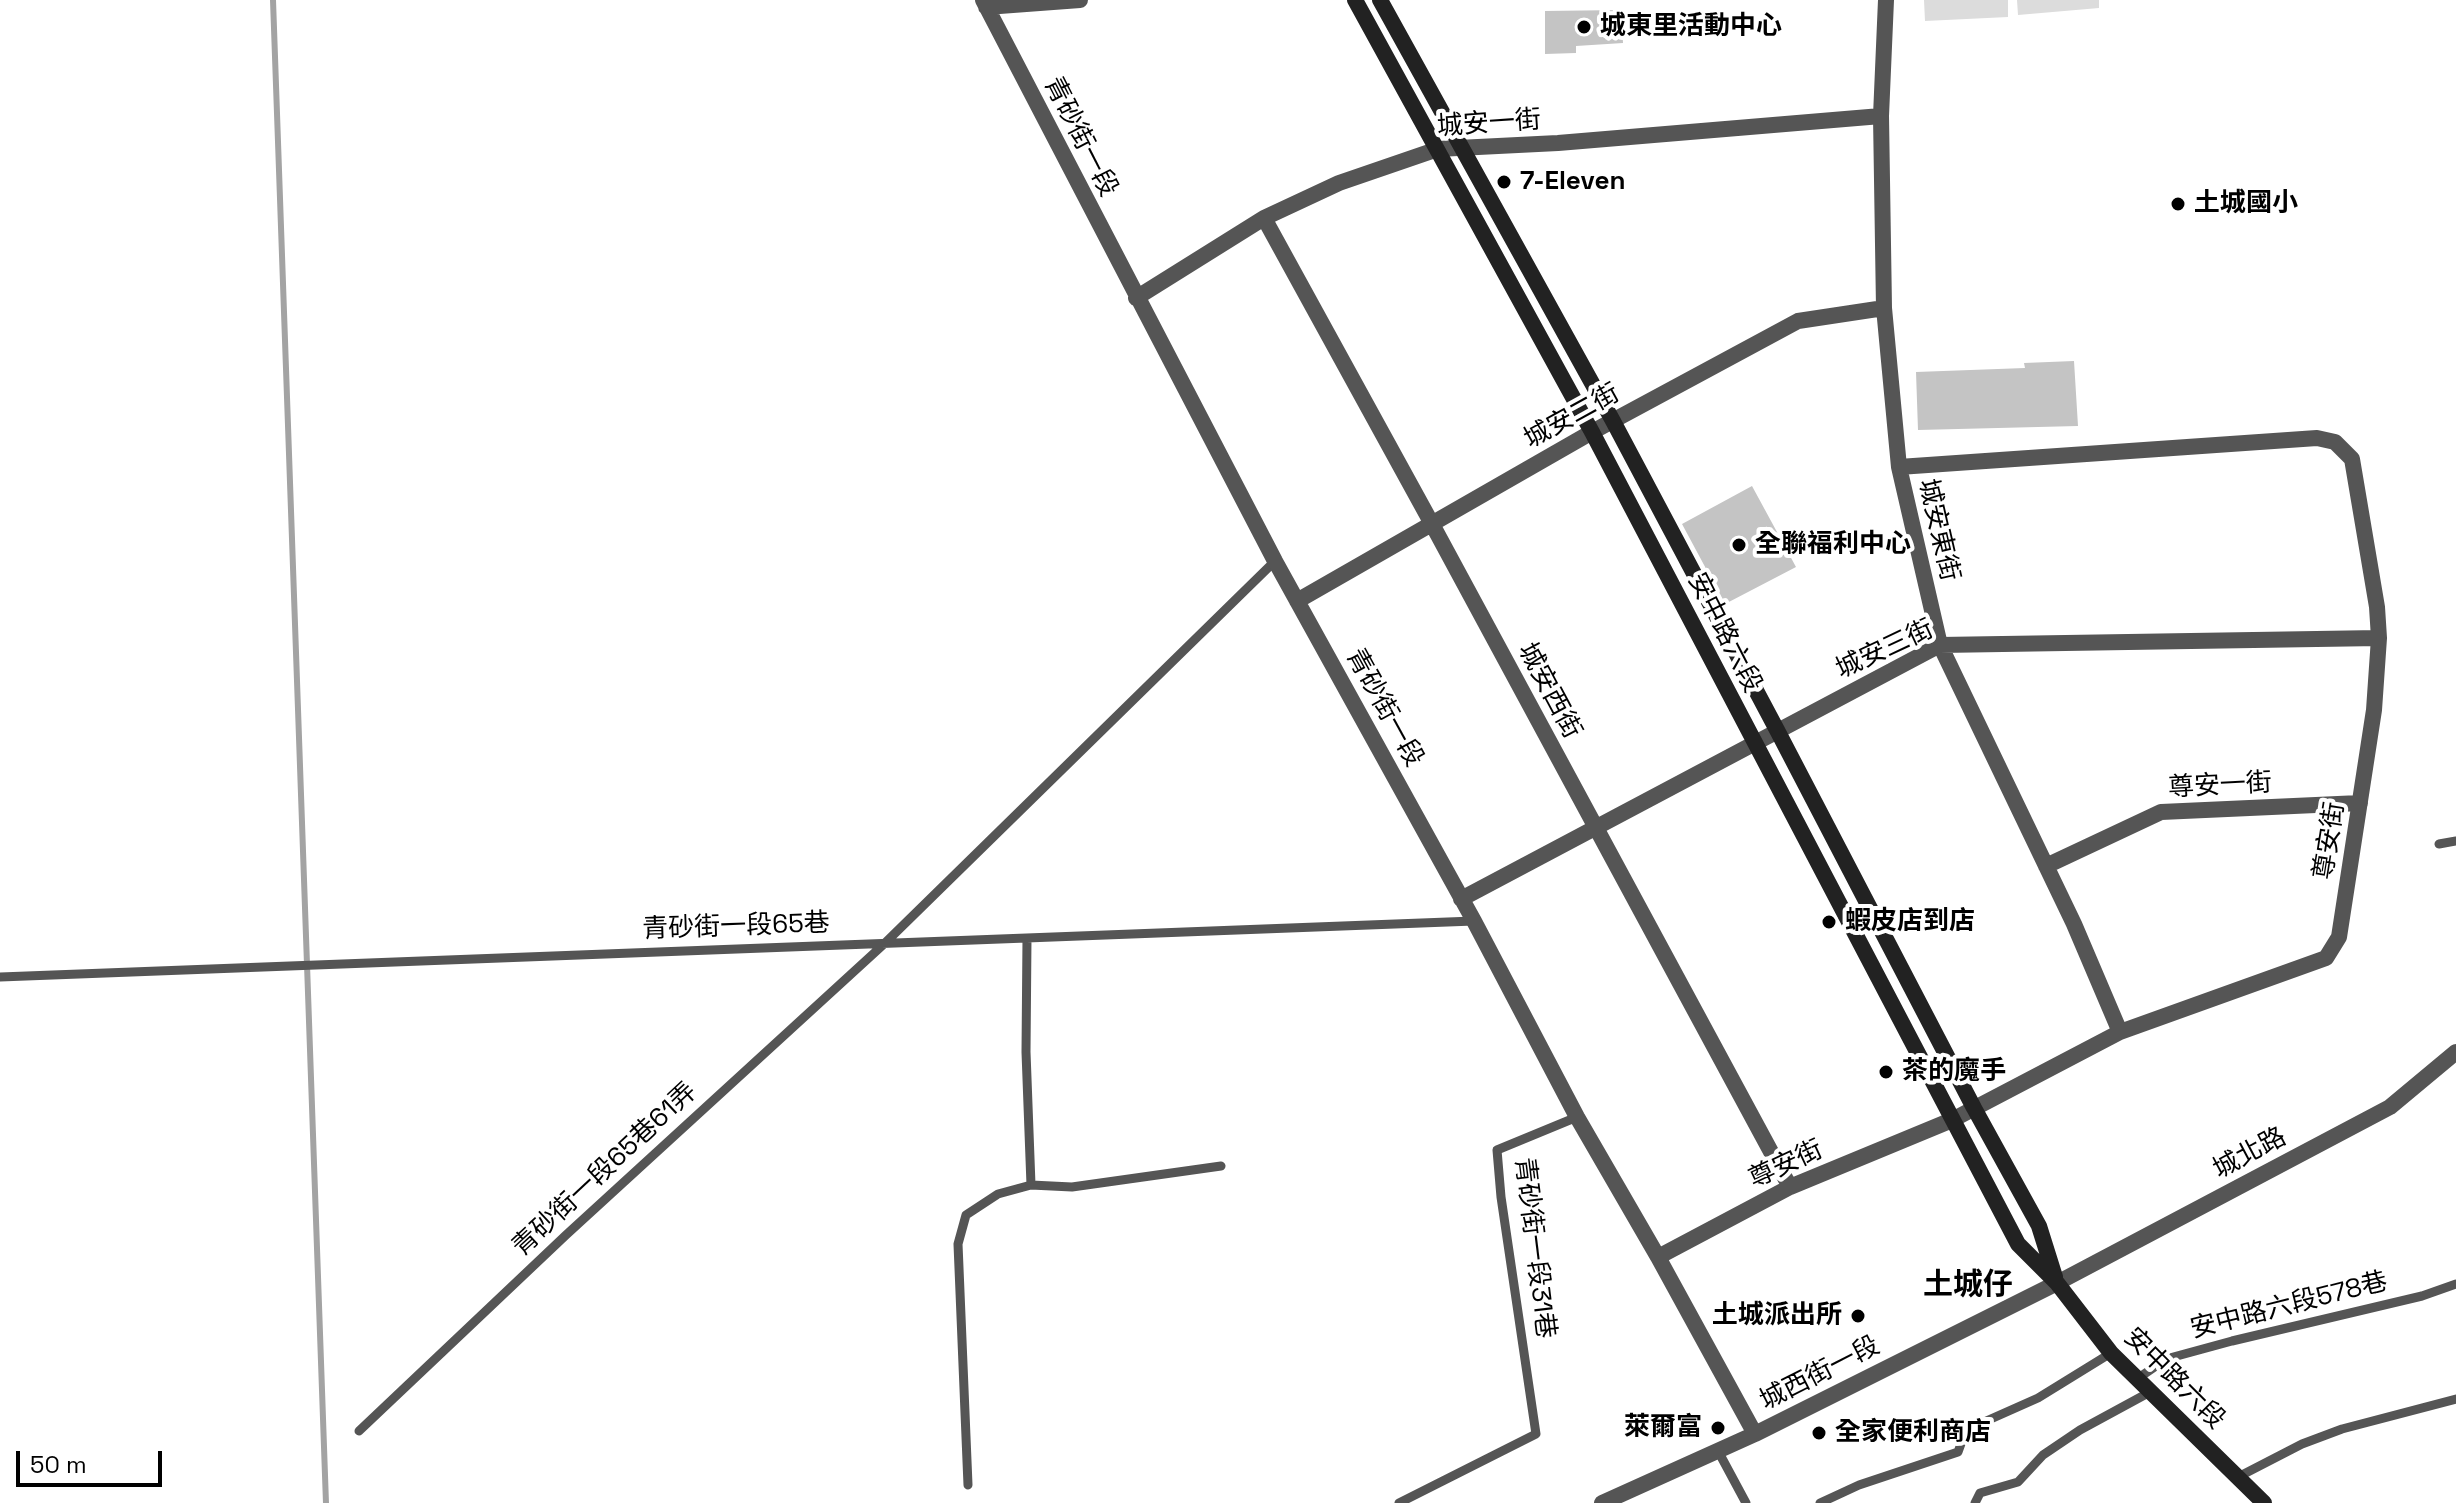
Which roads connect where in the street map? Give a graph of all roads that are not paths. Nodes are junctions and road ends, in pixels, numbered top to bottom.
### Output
1 (1080, 0) edge
2 (1355, 0) edge
3 (1380, 0) edge
4 (1886, 0) edge
5 (984, 3) edge
6 (1881, 116) junction
7 (1463, 147) junction
8 (1438, 149) junction
9 (1264, 218) junction
10 (1136, 298) junction
11 (1884, 308) junction
12 (1613, 421) junction
13 (1592, 432) junction
14 (1899, 467) junction
15 (1432, 524) junction
16 (1275, 561) junction
17 (1297, 601) junction
18 (2379, 638) junction
19 (1940, 645) junction
20 (1777, 730) junction
21 (1753, 743) junction
22 (2360, 803) junction
23 (1595, 827) junction
24 (2456, 841) edge
25 (2439, 844) dead end
26 (2046, 866) junction
27 (1461, 899) junction
28 (1474, 921) junction
29 (1027, 938) junction
30 (884, 944) junction
31 (0, 977) edge
32 (2120, 1032) junction
33 (2456, 1052) edge
34 (1974, 1108) junction
35 (1577, 1117) junction
36 (1952, 1120) junction
37 (1221, 1166) dead end
38 (1031, 1185) junction
39 (1790, 1187) junction
40 (1658, 1257) junction
41 (2057, 1283) junction
42 (2456, 1284) edge
43 (2111, 1353) junction
44 (2137, 1379) junction
45 (2150, 1392) junction
46 (2456, 1399) edge
47 (359, 1431) dead end
48 (1755, 1434) junction
49 (1717, 1449) junction
50 (2238, 1477) junction
51 (968, 1485) dead end
52 (1399, 1503) edge
53 (1602, 1503) edge
54 (1746, 1503) edge
55 (1820, 1503) edge
56 (1975, 1503) edge
57 (2264, 1503) edge

1 - 5 street
2 - 8 street, 安中路六段
3 - 7 street, 安中路六段
4 - 6 street, 城安東街
5 - 10 street, 青砂街一段
6 - 7 street, 城安一街
6 - 11 street, 城安東街
7 - 8 street, 城安一街
7 - 12 street, 安中路六段
8 - 9 street, 城安一街
8 - 13 street, 安中路六段
9 - 10 street, 城安一街
9 - 15 street, 城安西街
10 - 16 street, 青砂街一段
11 - 12 street, 城安二街
11 - 14 street, 城安東街
12 - 13 street, 城安二街
12 - 20 street, 安中路六段
13 - 15 street, 城安二街
13 - 21 street, 安中路六段
14 - 18 street, 尊安街
14 - 19 street, 城安東街
15 - 17 street, 城安二街
15 - 23 street, 城安西街
16 - 17 street, 青砂街一段
16 - 30 lane, 青砂街一段65巷61弄
17 - 27 street, 青砂街一段
18 - 19 street, 城安三街
18 - 22 street, 尊安街
19 - 20 street, 城安三街
19 - 26 street, 城安東街
20 - 21 street, 城安三街
20 - 34 street, 安中路六段
21 - 23 street, 城安三街
21 - 36 street, 安中路六段
22 - 26 street, 尊安一街
22 - 32 street, 尊安街
23 - 27 street, 城安三街
23 - 39 street, 城安西街
24 - 25 lane
26 - 32 street, 城安東街
27 - 28 street, 青砂街一段
28 - 29 lane, 青砂街一段65巷
28 - 35 street, 青砂街一段
29 - 30 lane, 青砂街一段65巷
29 - 38 lane
30 - 31 lane, 青砂街一段65巷
30 - 47 lane, 青砂街一段65巷61弄
32 - 34 street, 尊安街
33 - 41 street, 城北路
34 - 36 street, 尊安街
34 - 41 street, 安中路六段
35 - 40 street, 青砂街一段
35 - 52 lane, 青砂街一段31巷
36 - 39 street, 尊安街
36 - 41 street, 安中路六段
37 - 38 lane
38 - 51 lane
39 - 40 street, 尊安街
40 - 48 street, 青砂街一段
41 - 43 street, 安中路六段
41 - 48 street, 城西街一段
42 - 44 lane, 安中路六段578巷
43 - 44 street, 安中路六段
43 - 55 lane
44 - 45 street, 安中路六段
45 - 50 street, 安中路六段
45 - 56 lane
46 - 50 lane
48 - 49 street, 城西街一段
49 - 53 street, 城西街一段
49 - 54 lane
50 - 57 street, 安中路六段

